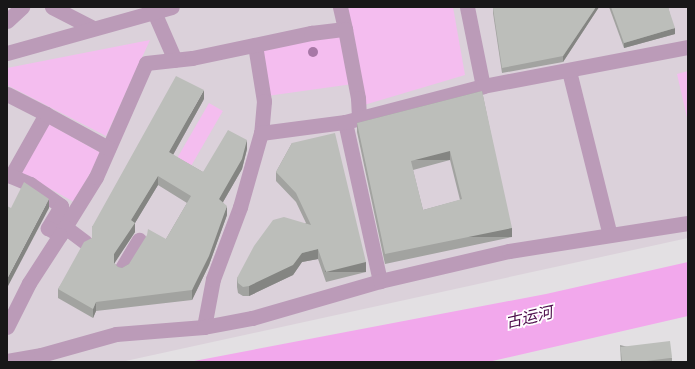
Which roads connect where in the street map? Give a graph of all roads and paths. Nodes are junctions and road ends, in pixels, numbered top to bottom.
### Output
1 (22, 7) edge
2 (52, 7) edge
3 (172, 7) edge
4 (340, 7) edge
5 (467, 7) edge
6 (154, 12) junction
7 (7, 21) edge
8 (93, 28) junction
9 (345, 29) junction
10 (255, 45) junction
11 (688, 47) edge
12 (7, 53) edge
13 (175, 60) junction
14 (569, 71) junction
15 (483, 86) junction
16 (7, 94) edge
17 (46, 114) junction
18 (359, 117) junction
19 (345, 122) junction
20 (261, 133) junction
21 (108, 148) junction
22 (9, 179) edge
23 (67, 210) junction
24 (688, 223) edge
25 (63, 231) junction
26 (610, 236) junction
27 (139, 240) dead end
28 (85, 242) edge
29 (119, 268) edge
30 (380, 281) junction
31 (7, 327) edge
32 (204, 327) junction
33 (7, 361) edge

1 - 7 lane
2 - 8 lane
3 - 6 lane
4 - 9 lane
5 - 15 lane
6 - 8 lane
6 - 13 lane
8 - 12 lane
9 - 10 lane
9 - 18 lane
10 - 13 lane
10 - 20 lane
11 - 14 lane
13 - 21 lane
14 - 15 lane
14 - 26 lane
15 - 18 lane
16 - 17 lane
17 - 21 lane
17 - 22 lane
18 - 19 lane
19 - 20 lane
19 - 30 lane
20 - 32 lane
21 - 23 lane
22 - 23 lane
23 - 25 lane
24 - 26 lane
25 - 28 lane
25 - 31 lane
26 - 30 lane
27 - 29 lane
30 - 32 lane
32 - 33 lane

